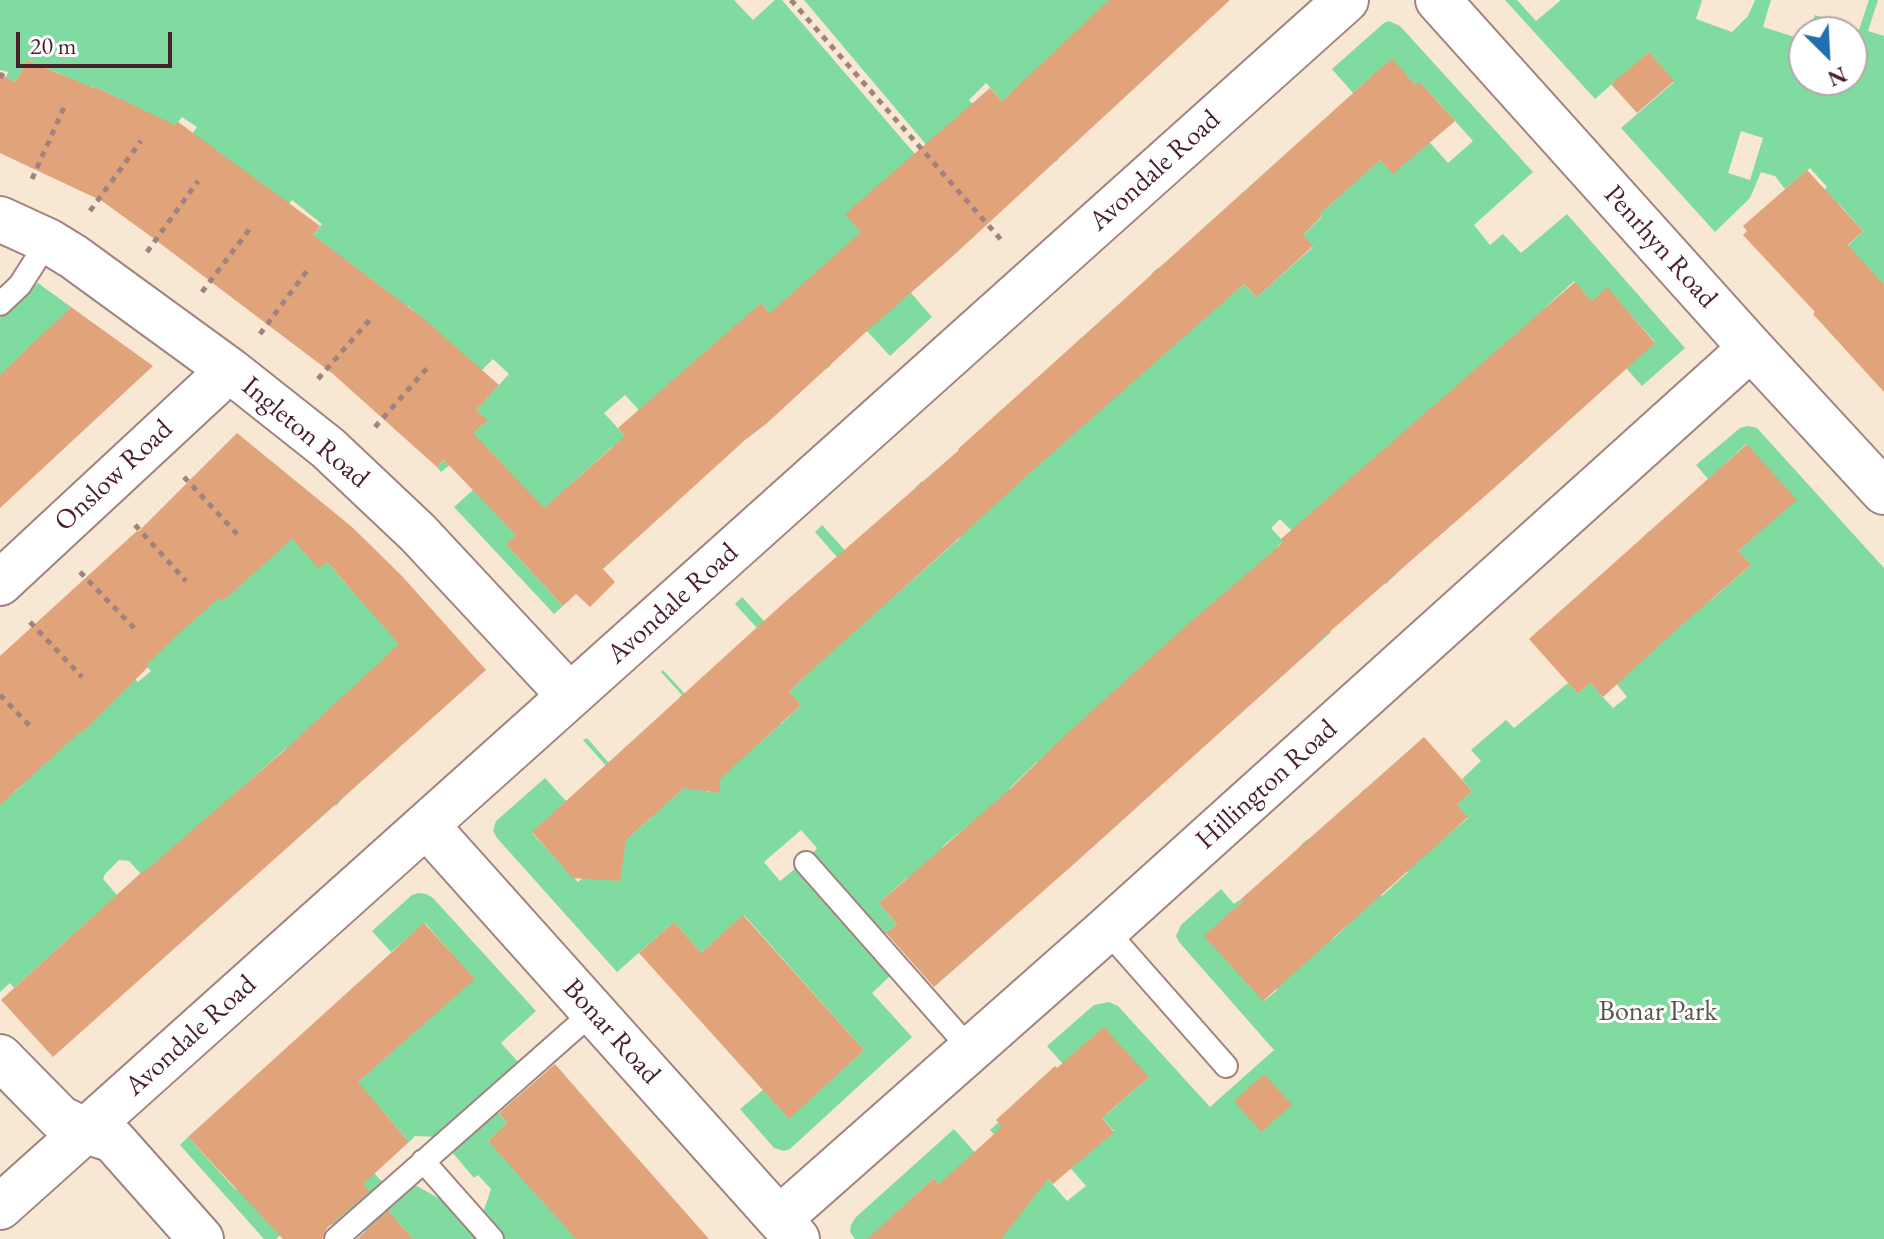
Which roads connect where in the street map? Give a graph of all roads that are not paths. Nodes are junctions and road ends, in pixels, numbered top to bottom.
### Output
1 (1346, 0) edge
2 (1438, 0) edge
3 (30, 233) edge
4 (0, 304) edge
5 (1751, 348) junction
6 (228, 370) junction
7 (1884, 492) edge
8 (10, 598) edge
9 (570, 696) junction
10 (426, 825) junction
11 (806, 863) dead end
12 (1106, 930) junction
13 (593, 1012) junction
14 (971, 1050) junction
15 (0, 1057) edge
16 (1226, 1066) dead end
17 (86, 1131) junction
18 (423, 1161) junction
19 (0, 1207) edge
20 (788, 1229) edge
21 (201, 1239) edge
22 (336, 1239) edge
23 (492, 1239) edge

1 - 9 street, Avondale Road
2 - 5 street, Penrhyn Road
3 - 4 lane
3 - 6 street, Ingleton Road
5 - 7 street, Penrhyn Road
5 - 12 street, Hillington Road
6 - 8 street, Onslow Road
6 - 9 street, Ingleton Road
9 - 10 street, Avondale Road
10 - 13 street, Bonar Road
10 - 17 street, Avondale Road
11 - 14 lane
12 - 14 street, Hillington Road
12 - 16 lane
13 - 18 lane
13 - 20 street, Bonar Road
14 - 20 street, Hillington Road
15 - 17 street
17 - 19 street, Avondale Road
17 - 21 street
18 - 22 lane
18 - 23 lane

